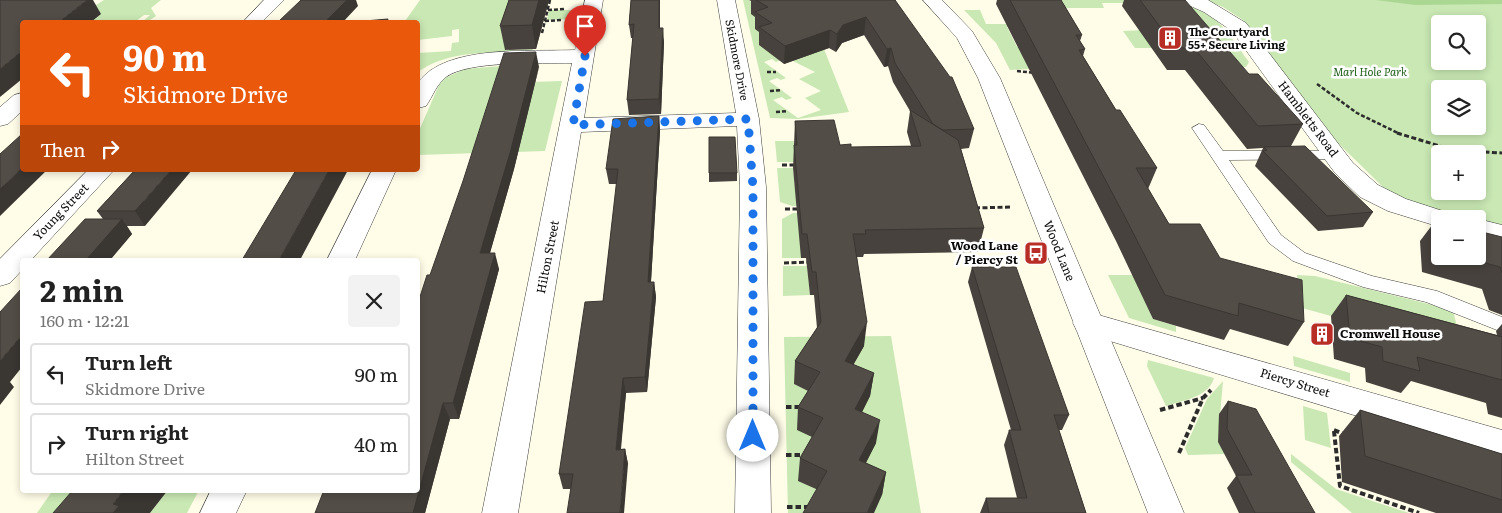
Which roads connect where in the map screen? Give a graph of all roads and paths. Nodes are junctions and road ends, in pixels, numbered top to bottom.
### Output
1 (275, 0) edge
2 (550, 0) edge
3 (594, 0) edge
4 (726, 0) edge
5 (932, 0) edge
6 (1192, 0) edge
7 (254, 20) edge
8 (541, 38) dead end
9 (585, 56) junction
10 (1011, 71) dead end
11 (1037, 73) edge
12 (1313, 80) dead end
13 (420, 97) edge
14 (20, 102) edge
15 (0, 119) edge
16 (748, 119) junction
17 (573, 125) junction
18 (1199, 128) dead end
19 (1502, 153) edge
20 (1334, 154) junction
21 (1218, 156) junction
22 (797, 164) edge
23 (777, 165) dead end
24 (100, 172) edge
25 (383, 172) edge
26 (1011, 207) dead end
27 (971, 208) edge
28 (784, 209) dead end
29 (804, 209) edge
30 (1431, 216) edge
31 (1486, 230) edge
32 (1502, 234) edge
33 (341, 258) edge
34 (818, 262) edge
35 (776, 263) dead end
36 (0, 276) edge
37 (1088, 323) junction
38 (1502, 325) edge
39 (1214, 387) dead end
40 (1203, 398) junction
41 (778, 407) dead end
42 (811, 407) edge
43 (1160, 410) dead end
44 (1333, 422) dead end
45 (1334, 430) junction
46 (1352, 436) dead end
47 (1502, 445) edge
48 (1180, 453) dead end
49 (779, 454) dead end
50 (813, 455) edge
51 (228, 493) edge
52 (780, 507) dead end
53 (816, 507) edge
54 (218, 513) edge
55 (500, 513) edge
56 (753, 513) edge
57 (1166, 513) edge
58 (1419, 513) edge

1 - 7 street
2 - 8 path
3 - 9 street, Hilton Street
4 - 16 street, Skidmore Drive
5 - 37 street, Wood Lane
6 - 20 street, Hambletts Road
9 - 13 street
9 - 17 street, Hilton Street
10 - 11 path
12 - 19 path
14 - 15 street
16 - 17 street, Skidmore Drive
16 - 56 street, Skidmore Drive
17 - 55 street, Hilton Street
18 - 21 lane
20 - 21 lane
20 - 30 street, Hambletts Road
21 - 38 lane
22 - 23 path
24 - 36 street, Young Street
25 - 33 street
26 - 27 path
28 - 29 path
31 - 32 street
34 - 35 path
37 - 47 street, Piercy Street
37 - 57 street, Wood Lane
39 - 40 path
40 - 43 path
40 - 48 path
41 - 42 path
44 - 45 path
45 - 46 path
45 - 58 path
49 - 50 path
51 - 54 street
52 - 53 path

